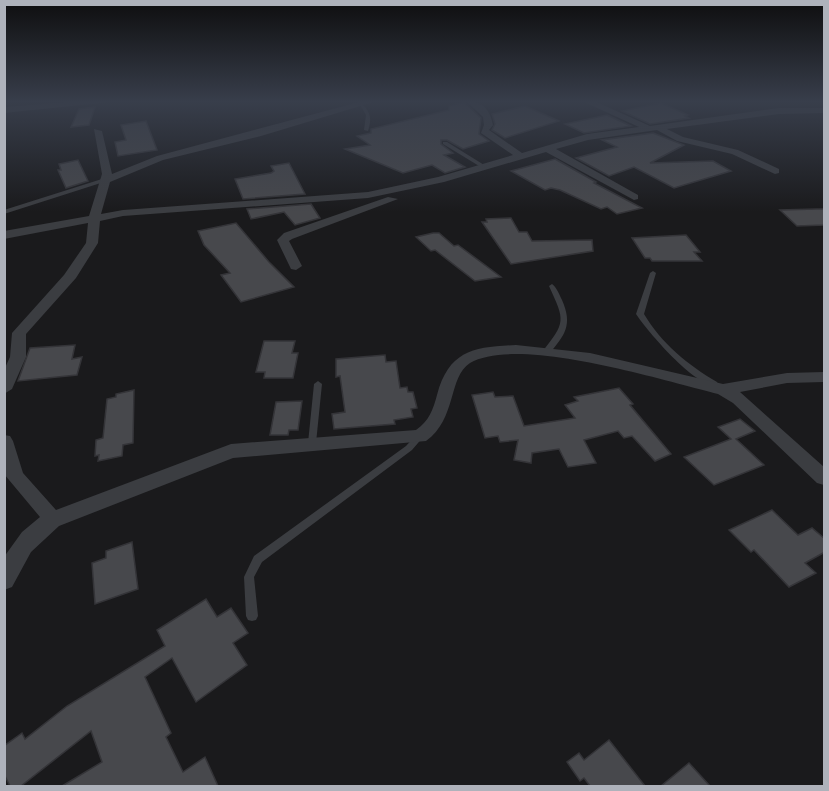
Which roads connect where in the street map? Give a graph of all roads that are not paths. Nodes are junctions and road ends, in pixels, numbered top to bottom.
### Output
1 (100, 138) edge
2 (242, 138) edge
3 (494, 138) edge
4 (584, 138) edge
5 (678, 138) edge
6 (445, 143) dead end
7 (548, 149) junction
8 (522, 157) junction
9 (486, 168) junction
10 (775, 171) dead end
11 (105, 180) junction
12 (440, 180) junction
13 (634, 197) dead end
14 (4, 212) edge
15 (94, 217) junction
16 (4, 235) edge
17 (296, 266) dead end
18 (652, 273) dead end
19 (552, 286) dead end
20 (546, 352) junction
21 (825, 377) edge
22 (318, 384) dead end
23 (4, 389) edge
24 (723, 390) junction
25 (420, 436) junction
26 (4, 441) edge
27 (312, 443) junction
28 (825, 478) edge
29 (52, 520) junction
30 (4, 580) edge
31 (252, 616) dead end

1 - 11 street
2 - 11 street
3 - 8 street
4 - 7 street
5 - 10 street
6 - 9 lane
7 - 8 street
7 - 13 street
8 - 9 street
9 - 12 street
11 - 14 lane
11 - 15 street
12 - 15 street
12 - 17 street
15 - 16 street
15 - 23 street
18 - 24 lane
19 - 20 lane
20 - 24 street
20 - 25 street
21 - 24 street
22 - 27 lane
24 - 28 street
25 - 27 street
25 - 31 lane
26 - 29 street
27 - 29 street
29 - 30 street

